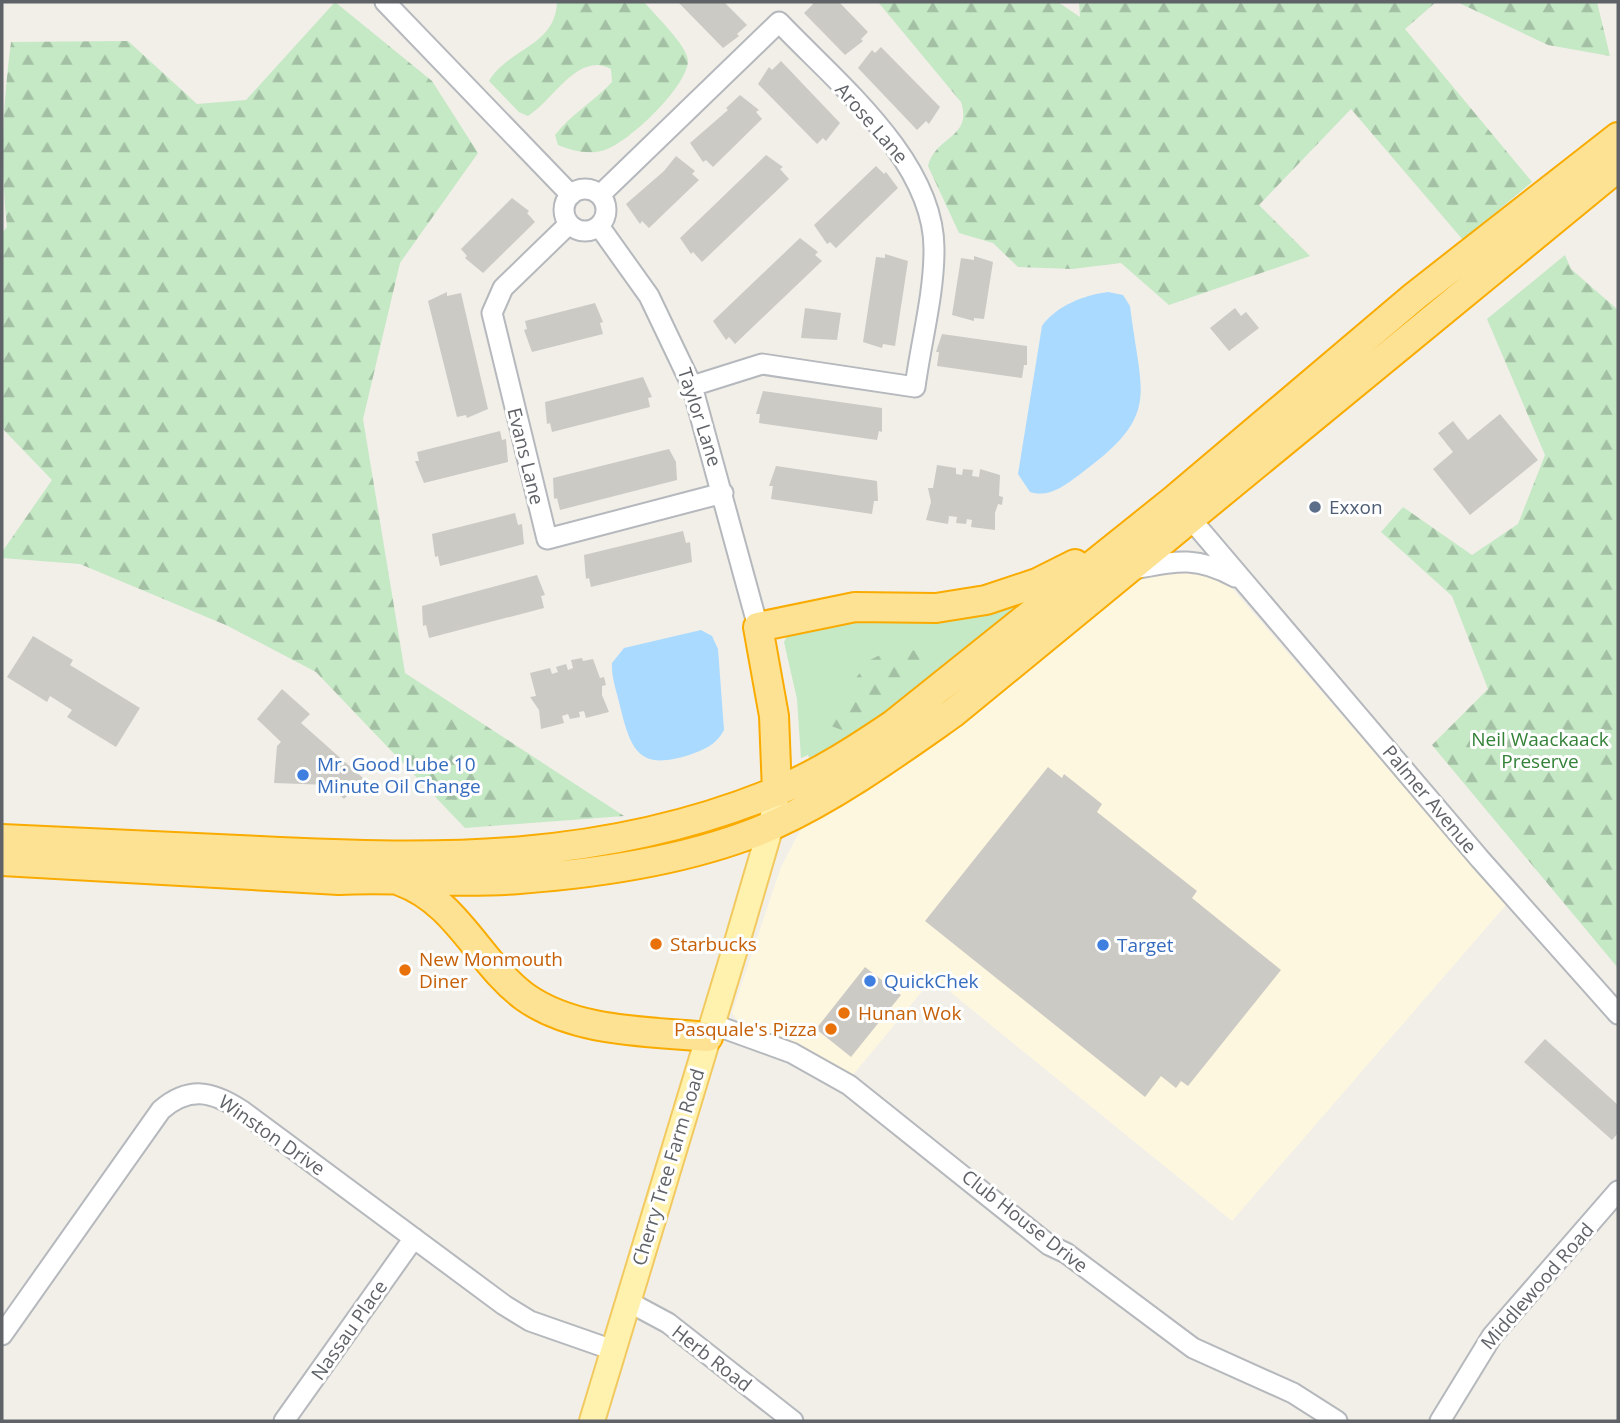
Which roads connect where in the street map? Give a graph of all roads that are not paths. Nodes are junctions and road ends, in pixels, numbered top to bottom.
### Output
1 (385, 2) edge
2 (1618, 125) edge
3 (1618, 136) edge
4 (1606, 161) edge
5 (570, 195) junction
6 (600, 195) junction
7 (569, 224) junction
8 (599, 226) junction
9 (692, 386) junction
10 (723, 493) junction
11 (1182, 509) junction
12 (1127, 537) junction
13 (1128, 570) junction
14 (1244, 582) junction
15 (758, 627) junction
16 (777, 792) junction
17 (771, 826) junction
18 (2, 839) edge
19 (2, 860) edge
20 (391, 878) junction
21 (1618, 1014) edge
22 (710, 1031) junction
23 (1618, 1191) edge
24 (414, 1238) junction
25 (627, 1301) junction
26 (2, 1335) edge
27 (613, 1350) junction
28 (284, 1421) edge
29 (592, 1421) edge
30 (793, 1421) edge
31 (1337, 1421) edge
32 (1440, 1421) edge

1 - 5 street
2 - 4 highway
3 - 4 highway
4 - 11 highway
5 - 6 street
5 - 7 street
6 - 8 street
6 - 9 street, Arose Lane
7 - 8 street
7 - 10 street, Evans Lane
8 - 9 street, Taylor Lane
9 - 10 street, Taylor Lane
10 - 15 street, Taylor Lane
11 - 12 highway
11 - 13 highway
11 - 14 street, Palmer Avenue
12 - 15 highway
12 - 16 highway
13 - 14 street, Palmer Avenue
13 - 17 highway
14 - 21 street, Palmer Avenue
15 - 16 highway
16 - 17 main road, Cherry Tree Farm Road
16 - 18 highway
17 - 20 highway
17 - 22 main road, Cherry Tree Farm Road
19 - 20 highway
20 - 22 highway
22 - 25 main road, Cherry Tree Farm Road
22 - 31 street, Club House Drive
23 - 32 street, Middlewood Road
24 - 26 street, Winston Drive
24 - 27 street, Winston Drive
24 - 28 street, Nassau Place
25 - 27 main road, Cherry Tree Farm Road
25 - 30 street, Herb Road
27 - 29 main road, Cherry Tree Farm Road

